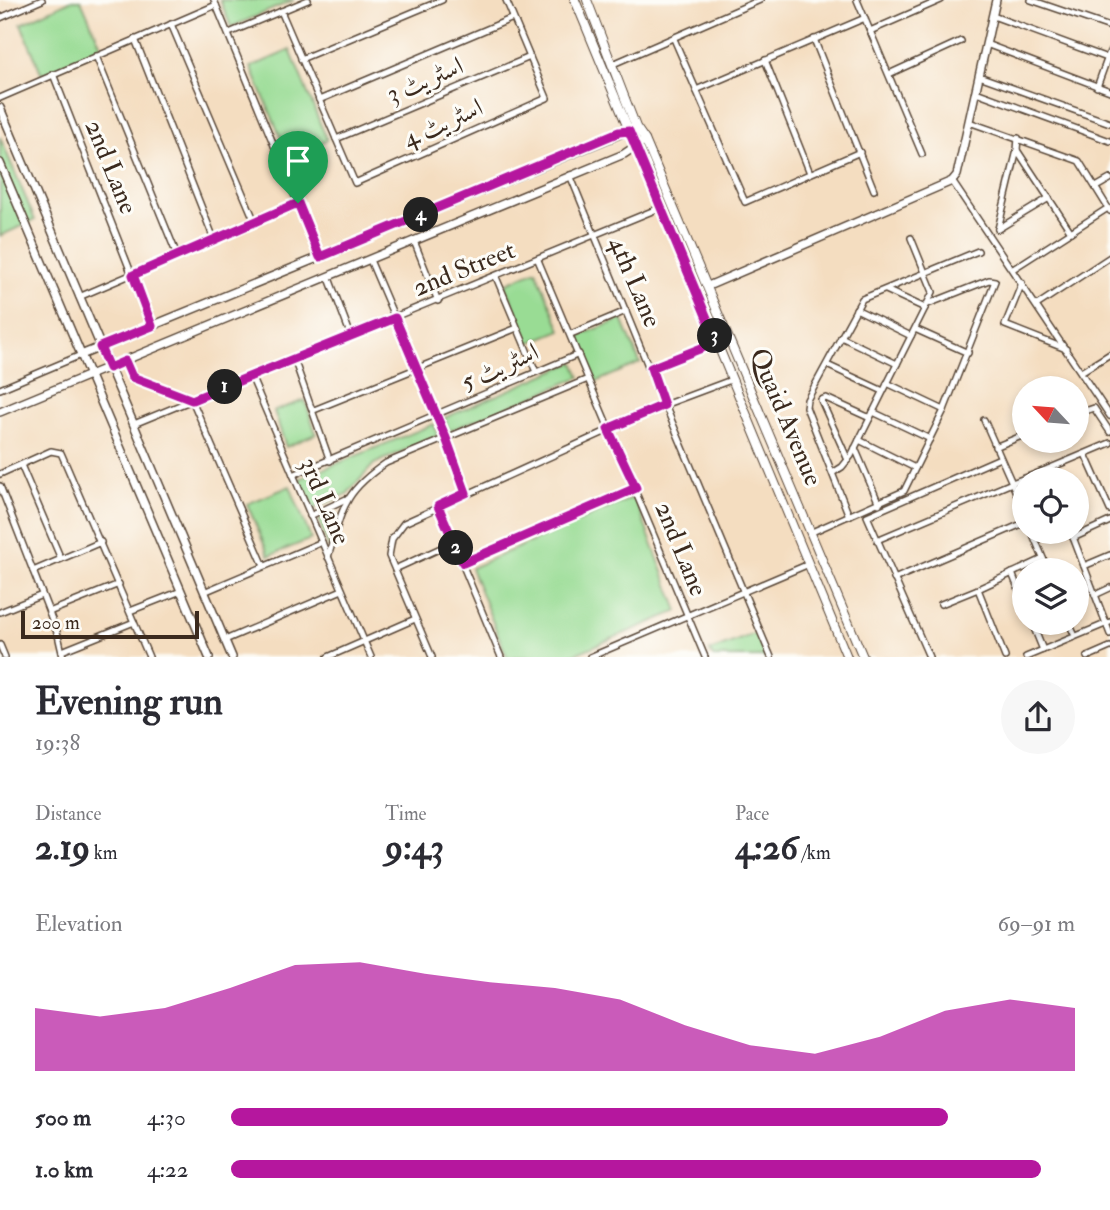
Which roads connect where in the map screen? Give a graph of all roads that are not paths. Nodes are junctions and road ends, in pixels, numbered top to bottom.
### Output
1 (17, 0) edge
2 (42, 0) edge
3 (308, 0) edge
4 (442, 0) edge
5 (506, 0) edge
6 (575, 0) edge
7 (587, 0) edge
8 (760, 0) edge
9 (857, 0) edge
10 (941, 0) edge
11 (996, 0) edge
12 (1031, 0) edge
13 (215, 2) edge
14 (21, 9) junction
15 (281, 11) junction
16 (993, 16) junction
17 (0, 18) edge
18 (513, 18) junction
19 (864, 18) junction
20 (171, 24) junction
21 (1110, 27) edge
22 (870, 31) junction
23 (229, 33) junction
24 (674, 38) junction
25 (135, 40) junction
26 (814, 40) junction
27 (961, 41) dead end
28 (986, 44) junction
29 (1110, 51) edge
30 (96, 56) junction
31 (530, 57) junction
32 (302, 59) junction
33 (1109, 59) edge
34 (765, 60) junction
35 (613, 64) junction
36 (53, 74) junction
37 (889, 74) junction
38 (979, 76) junction
39 (1097, 87) junction
40 (696, 90) junction
41 (1110, 91) edge
42 (976, 92) junction
43 (0, 98) edge
44 (319, 100) junction
45 (0, 108) edge
46 (970, 122) junction
47 (1110, 123) edge
48 (632, 129) junction
49 (1018, 138) junction
50 (336, 139) junction
51 (645, 140) junction
52 (1110, 141) edge
53 (636, 144) junction
54 (1017, 149) junction
55 (860, 152) junction
56 (922, 154) dead end
57 (0, 163) edge
58 (810, 173) junction
59 (570, 175) junction
60 (1110, 179) edge
61 (952, 181) junction
62 (1096, 187) junction
63 (874, 190) dead end
64 (1049, 198) junction
65 (298, 203) junction
66 (662, 207) junction
67 (1109, 209) edge
68 (255, 222) junction
69 (998, 229) junction
70 (1071, 232) junction
71 (990, 235) junction
72 (595, 236) junction
73 (911, 238) dead end
74 (214, 239) junction
75 (414, 241) junction
76 (978, 251) dead end
77 (177, 255) junction
78 (320, 257) junction
79 (1110, 257) edge
80 (370, 260) junction
81 (538, 260) junction
82 (1013, 269) junction
83 (927, 274) junction
84 (133, 275) junction
85 (496, 277) junction
86 (329, 278) junction
87 (1022, 282) junction
88 (708, 286) junction
89 (886, 290) junction
90 (79, 297) junction
91 (438, 301) junction
92 (1037, 304) junction
93 (927, 306) junction
94 (856, 309) junction
95 (626, 311) junction
96 (395, 318) junction
97 (152, 326) junction
98 (517, 328) junction
99 (915, 329) junction
100 (571, 334) junction
101 (351, 336) junction
102 (911, 336) junction
103 (841, 337) junction
104 (717, 342) junction
105 (100, 347) junction
106 (1066, 349) junction
107 (968, 353) junction
108 (579, 354) junction
109 (1110, 354) edge
110 (81, 355) junction
111 (294, 359) junction
112 (125, 361) junction
113 (897, 364) junction
114 (827, 365) junction
115 (109, 368) junction
116 (651, 368) junction
117 (417, 370) junction
118 (536, 372) junction
119 (1081, 372) junction
120 (90, 375) junction
121 (251, 376) junction
122 (132, 377) junction
123 (588, 379) junction
124 (731, 380) junction
125 (887, 383) junction
126 (116, 384) junction
127 (0, 390) edge
128 (883, 391) junction
129 (192, 400) junction
130 (664, 405) junction
131 (1107, 405) edge
132 (314, 410) junction
133 (944, 410) junction
134 (1089, 410) edge
135 (0, 412) edge
136 (871, 415) junction
137 (437, 416) junction
138 (1110, 416) edge
139 (984, 421) dead end
140 (134, 425) junction
141 (608, 429) junction
142 (1110, 432) edge
143 (446, 438) junction
144 (930, 439) junction
145 (859, 440) junction
146 (1012, 440) edge
147 (1110, 443) edge
148 (995, 447) junction
149 (855, 448) junction
150 (1085, 454) junction
151 (1000, 458) junction
152 (848, 460) junction
153 (330, 461) junction
154 (21, 465) junction
155 (1053, 467) edge
156 (915, 468) junction
157 (834, 472) junction
158 (0, 474) edge
159 (293, 475) junction
160 (1012, 483) joint
161 (0, 486) edge
162 (636, 488) junction
163 (466, 493) junction
164 (348, 498) junction
165 (879, 504) junction
166 (438, 506) junction
167 (1110, 510) edge
168 (310, 516) junction
169 (849, 516) junction
170 (1110, 521) edge
171 (1012, 528) edge
172 (1089, 529) edge
173 (812, 532) junction
174 (877, 540) junction
175 (101, 542) junction
176 (322, 542) junction
177 (454, 542) junction
178 (1110, 555) edge
179 (328, 557) junction
180 (61, 559) junction
181 (463, 563) junction
182 (1089, 564) edge
183 (808, 565) junction
184 (264, 566) junction
185 (395, 569) junction
186 (33, 571) junction
187 (1012, 573) edge
188 (894, 579) junction
189 (1089, 579) edge
190 (119, 584) junction
191 (1110, 588) edge
192 (978, 589) junction
193 (342, 590) junction
194 (181, 591) junction
195 (204, 592) junction
196 (742, 592) junction
197 (42, 594) junction
198 (1095, 595) junction
199 (941, 604) dead end
200 (130, 611) junction
201 (0, 612) edge
202 (49, 612) junction
203 (687, 615) junction
204 (415, 619) junction
205 (134, 622) junction
206 (1108, 622) edge
207 (1110, 634) edge
208 (1036, 635) edge
209 (1075, 636) joint
210 (225, 640) junction
211 (364, 641) junction
212 (0, 645) edge
213 (1110, 647) edge
214 (1041, 653) edge
215 (62, 654) edge
216 (501, 655) edge
217 (5, 657) edge
218 (149, 657) edge
219 (209, 657) edge
220 (232, 657) edge
221 (328, 657) edge
222 (371, 657) edge
223 (432, 657) edge
224 (491, 657) edge
225 (590, 657) edge
226 (705, 657) edge
227 (771, 657) edge
228 (846, 657) edge
229 (863, 657) edge
230 (929, 657) edge
231 (1005, 657) edge
232 (1026, 657) edge
233 (1087, 657) edge

1 - 14 street
2 - 14 street
3 - 15 street
4 - 32 street
5 - 18 street
6 - 48 main road
7 - 35 main road, Quaid Avenue
8 - 24 street
9 - 19 street
10 - 22 street
11 - 16 street
12 - 21 street
13 - 20 street
13 - 23 street
14 - 17 street
15 - 23 street
15 - 32 street
16 - 28 street
16 - 33 street
18 - 31 street
18 - 44 street
19 - 22 street
19 - 26 street
20 - 25 street
20 - 68 street
22 - 37 street
23 - 65 street
24 - 35 street
24 - 40 street
25 - 30 street
25 - 74 street
26 - 34 street
26 - 55 street
27 - 37 street
28 - 38 street
28 - 39 street
29 - 33 street
30 - 36 street
30 - 77 street, 2nd Lane
31 - 50 street, اسٹریٹ 3
31 - 50 street, اسٹریٹ 4
32 - 44 street
33 - 39 street
34 - 40 street
34 - 58 street
35 - 48 main road, Quaid Avenue
36 - 43 street
36 - 84 street, 2nd Lane
37 - 56 street
38 - 42 street
38 - 47 street
39 - 41 street
40 - 58 street
42 - 46 street
42 - 52 street
44 - 50 street
45 - 90 street
46 - 49 street
46 - 61 street
48 - 51 main road, Quaid Avenue
48 - 53 main road
48 - 78 street
49 - 54 street
49 - 62 street
51 - 53 street
51 - 88 main road, Quaid Avenue
53 - 59 street
53 - 66 main road
54 - 64 street
54 - 69 street
55 - 58 street
55 - 63 street
57 - 110 street
59 - 72 street, 4th Lane
59 - 75 street
60 - 62 street
61 - 71 street
61 - 88 street
62 - 67 street
64 - 69 street
64 - 70 street
65 - 68 street
65 - 78 street
66 - 72 street, 2nd Street
66 - 104 main road
67 - 70 street
68 - 74 street
69 - 71 street
70 - 82 street
71 - 82 street
72 - 81 street, 2nd Street
72 - 95 street, 4th Lane
73 - 83 street
74 - 77 street
75 - 80 street
75 - 91 street
76 - 83 street
77 - 84 street
78 - 97 street
79 - 92 street
80 - 86 street
80 - 96 street
81 - 85 street, 2nd Street
81 - 100 street
82 - 87 street
83 - 89 street
83 - 93 street
84 - 90 street
84 - 97 street, 2nd Lane
85 - 91 street, 2nd Street
85 - 98 street
86 - 101 street
86 - 112 street
87 - 92 street
87 - 106 street
88 - 173 main road, Quaid Avenue
89 - 93 street
89 - 94 street
90 - 105 street
91 - 96 street, 2nd Street
92 - 106 street
93 - 99 street
93 - 107 street
94 - 102 street
94 - 103 street
95 - 100 street
95 - 116 street, 4th Lane
96 - 101 street, 2nd Street
96 - 117 street
97 - 105 street
98 - 117 street
98 - 118 street
99 - 102 street
99 - 107 street
100 - 108 street
101 - 111 street, 2nd Street
102 - 113 street
103 - 113 street
103 - 114 street
104 - 116 street
104 - 124 main road
105 - 110 street
105 - 115 street
106 - 119 street
107 - 133 street
108 - 118 street, اسٹریٹ 5
108 - 123 street
109 - 119 street
110 - 120 street
110 - 127 street
111 - 121 street, 2nd Street
111 - 132 street
112 - 115 street
112 - 122 street
113 - 125 street
114 - 128 street
114 - 157 street
115 - 120 street
115 - 126 street
116 - 130 street, 4th Lane
117 - 132 street
117 - 137 street
118 - 137 street, اسٹریٹ 5
119 - 131 street
120 - 135 street
120 - 194 street
121 - 129 street, 2nd Street
121 - 159 street, 3rd Lane
122 - 126 street
122 - 129 street
123 - 141 street, 2nd Lane
123 - 143 street
124 - 130 street
124 - 183 main road
125 - 128 street
125 - 133 street
126 - 140 street
128 - 136 street
129 - 140 street, 2nd Street
129 - 184 street
130 - 141 street
130 - 196 street
131 - 138 street
132 - 153 street
133 - 144 street
134 - 142 street
136 - 144 street
136 - 145 street
136 - 152 street
137 - 143 street
137 - 153 street
139 - 148 street
140 - 195 street
141 - 162 street, 2nd Lane
141 - 163 street
143 - 163 street
143 - 164 street
144 - 156 street
145 - 149 street
145 - 156 street
146 - 148 street
147 - 150 street
148 - 151 street
149 - 152 street
149 - 165 street
150 - 155 street
150 - 167 street
151 - 160 street
151 - 174 street
152 - 157 street
153 - 159 street
154 - 158 street
154 - 175 street
154 - 180 street
156 - 165 street
157 - 169 street
159 - 168 street, 3rd Lane
160 - 174 street
161 - 186 street
162 - 181 street
162 - 203 street, 2nd Lane
163 - 166 street
164 - 168 street
164 - 179 street
165 - 169 street
166 - 177 street
166 - 185 street
168 - 176 street, 3rd Lane
169 - 173 street
170 - 172 street
171 - 188 street
173 - 229 main road, Quaid Avenue
174 - 188 street
175 - 180 street
175 - 190 street
176 - 179 street, 3rd Lane
176 - 184 street
177 - 181 street
177 - 185 street
178 - 182 street
179 - 193 street, 3rd Lane
180 - 186 street
181 - 216 street
183 - 196 street
183 - 228 main road
184 - 195 street
185 - 204 street
186 - 197 street
187 - 192 street
188 - 230 street
189 - 198 street
190 - 200 street
190 - 202 street
191 - 198 street
192 - 199 street
192 - 231 street
193 - 210 street
193 - 211 street, 3rd Lane
194 - 200 street
194 - 219 street
195 - 210 street
196 - 203 street
196 - 227 street
197 - 201 street
197 - 202 street
198 - 206 street
200 - 205 street
202 - 215 street
203 - 225 street
203 - 226 street, 2nd Lane
204 - 211 street
204 - 223 street
205 - 215 street
205 - 218 street
206 - 207 street
206 - 209 street
208 - 214 street
209 - 214 street
210 - 220 street
211 - 221 street
211 - 222 street
212 - 217 street
213 - 233 street
214 - 232 street
216 - 224 street

